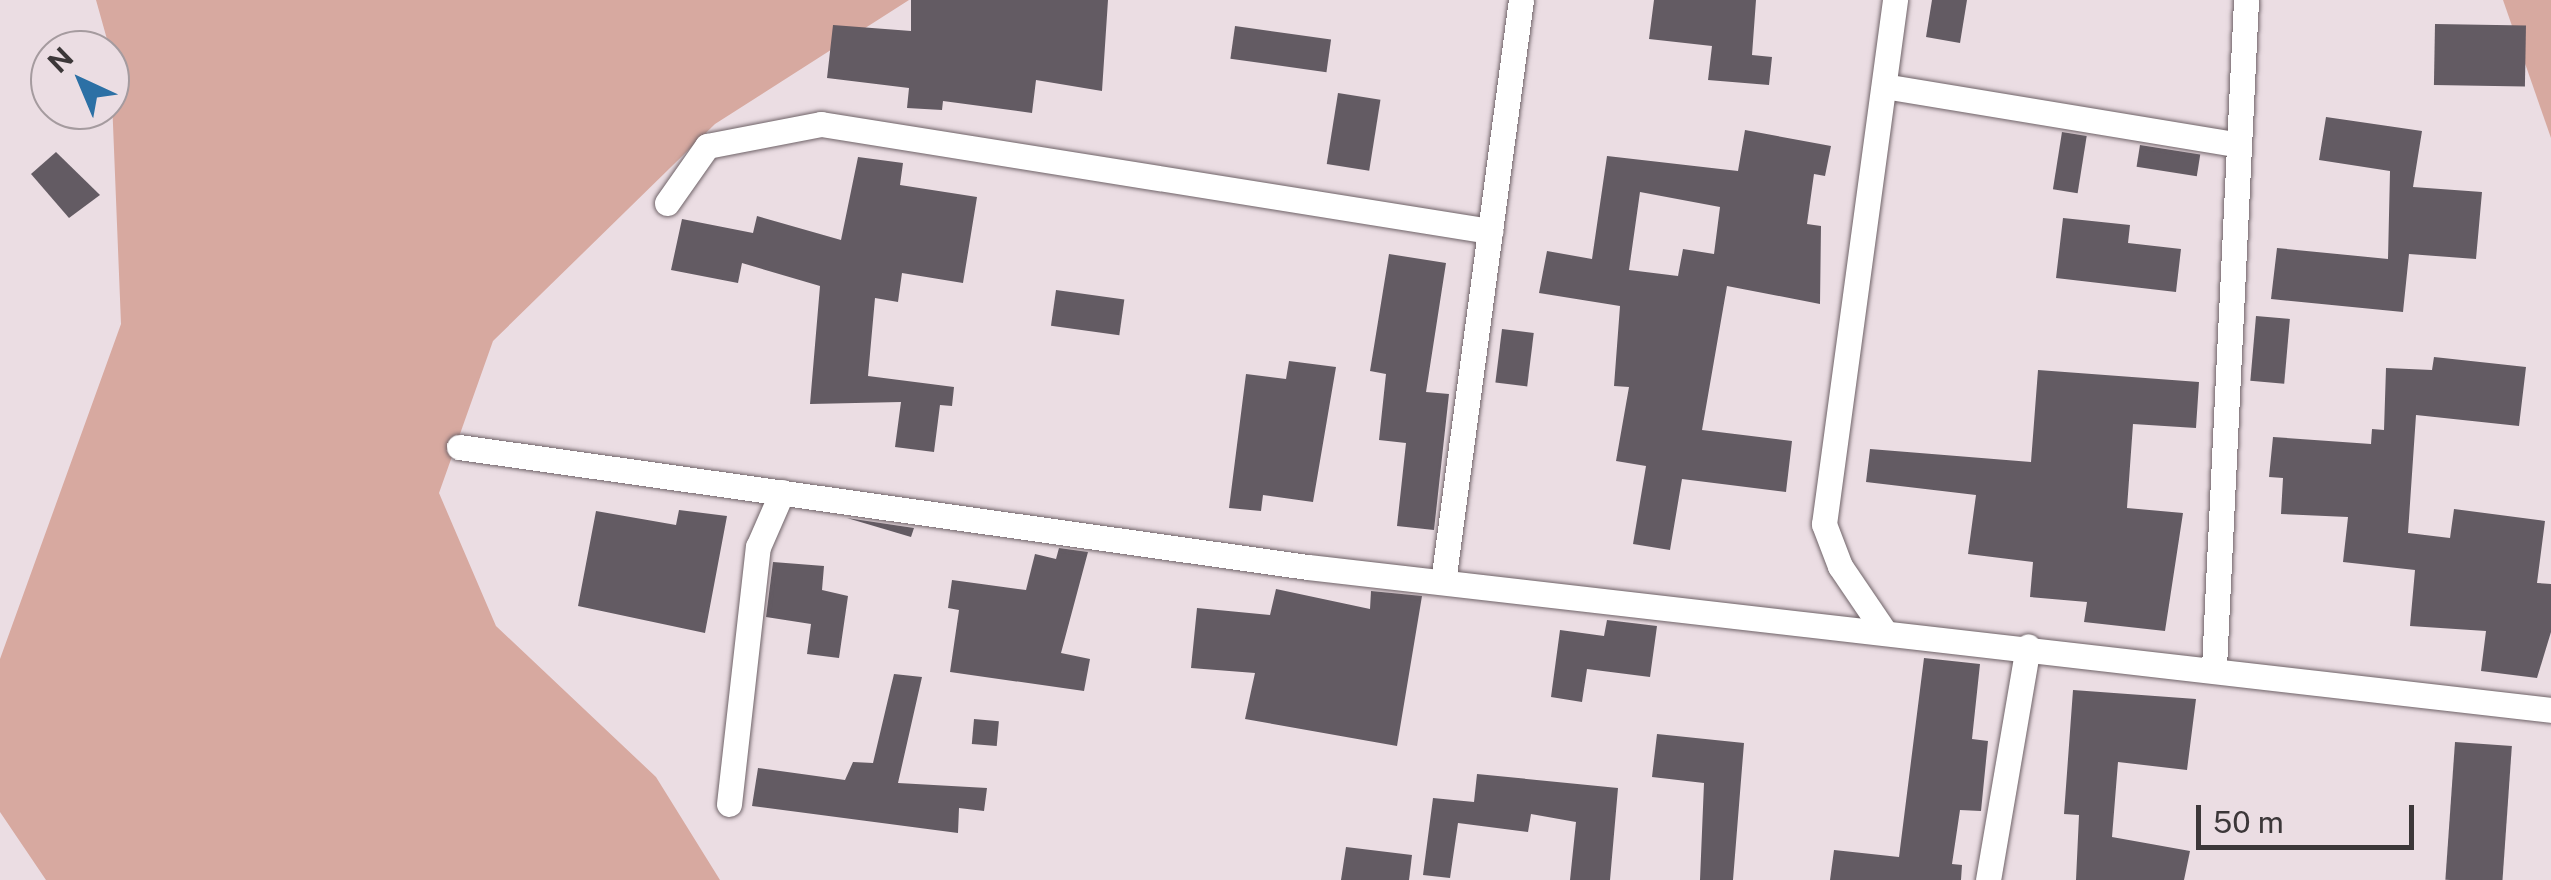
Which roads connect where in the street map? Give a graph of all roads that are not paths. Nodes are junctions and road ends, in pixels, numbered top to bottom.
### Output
1 (1521, 0) edge
2 (1895, 0) edge
3 (2246, 0) edge
4 (1884, 86) junction
5 (2234, 144) junction
6 (667, 203) dead end
7 (1490, 231) junction
8 (459, 447) dead end
9 (782, 492) junction
10 (1443, 582) junction
11 (1882, 628) junction
12 (2028, 646) junction
13 (2214, 667) junction
14 (2551, 710) edge
15 (729, 804) dead end
16 (1988, 880) edge

1 - 7 street
2 - 4 street
3 - 5 street
4 - 5 street
4 - 11 street
5 - 13 street
6 - 7 street
7 - 10 street
8 - 9 street
9 - 10 street
9 - 15 street
10 - 11 street
11 - 12 street
12 - 13 street
12 - 16 street
13 - 14 street

